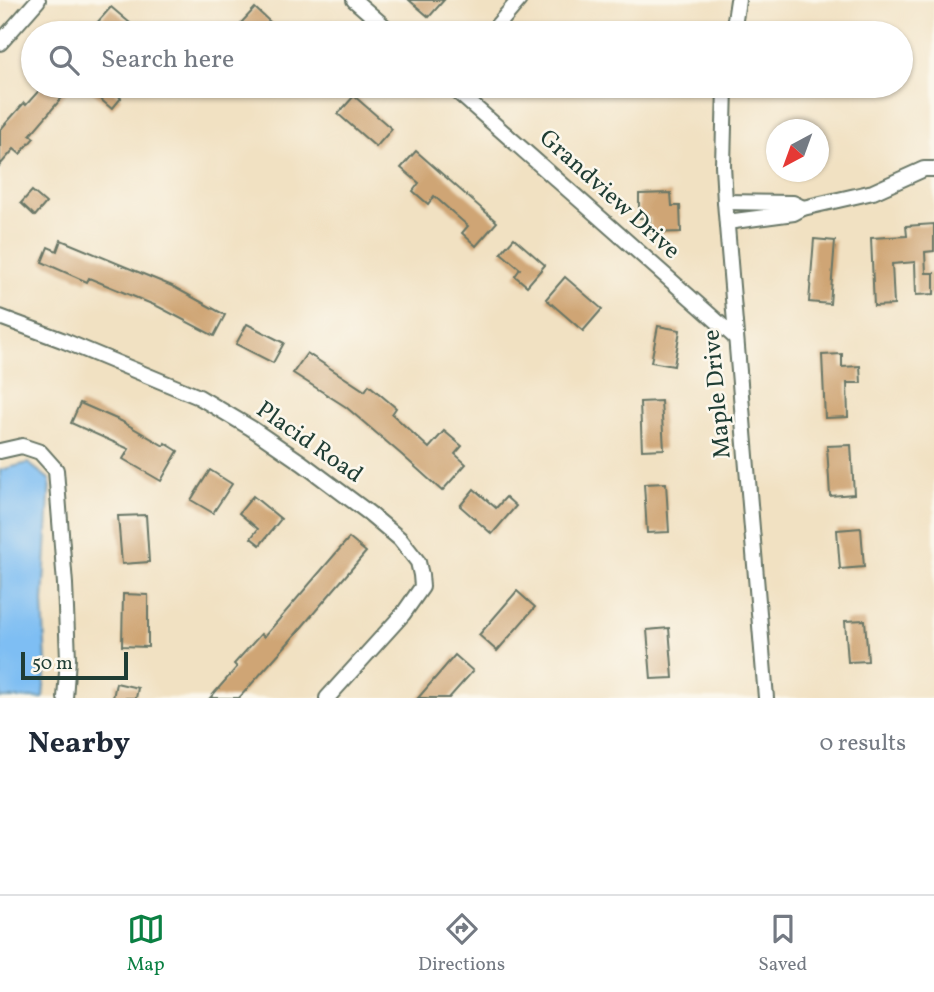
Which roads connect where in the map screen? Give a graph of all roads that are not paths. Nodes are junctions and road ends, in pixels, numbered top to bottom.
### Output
1 (38, 0) edge
2 (354, 0) edge
3 (519, 0) edge
4 (738, 0) edge
5 (378, 21) edge
6 (501, 21) edge
7 (735, 21) edge
8 (0, 43) edge
9 (465, 98) edge
10 (725, 98) edge
11 (934, 169) edge
12 (725, 202) junction
13 (803, 208) junction
14 (727, 222) junction
15 (0, 317) edge
16 (736, 338) junction
17 (0, 451) edge
18 (65, 698) edge
19 (327, 698) edge
20 (766, 698) edge

1 - 8 street
2 - 5 street
3 - 6 street
4 - 7 street
9 - 16 street, Grandview Drive
10 - 12 street, Maple Drive
11 - 13 street
12 - 13 street
12 - 14 street, Maple Drive
13 - 14 street
14 - 16 street, Maple Drive
15 - 19 street, Placid Road
16 - 20 street, Maple Drive
17 - 18 street

